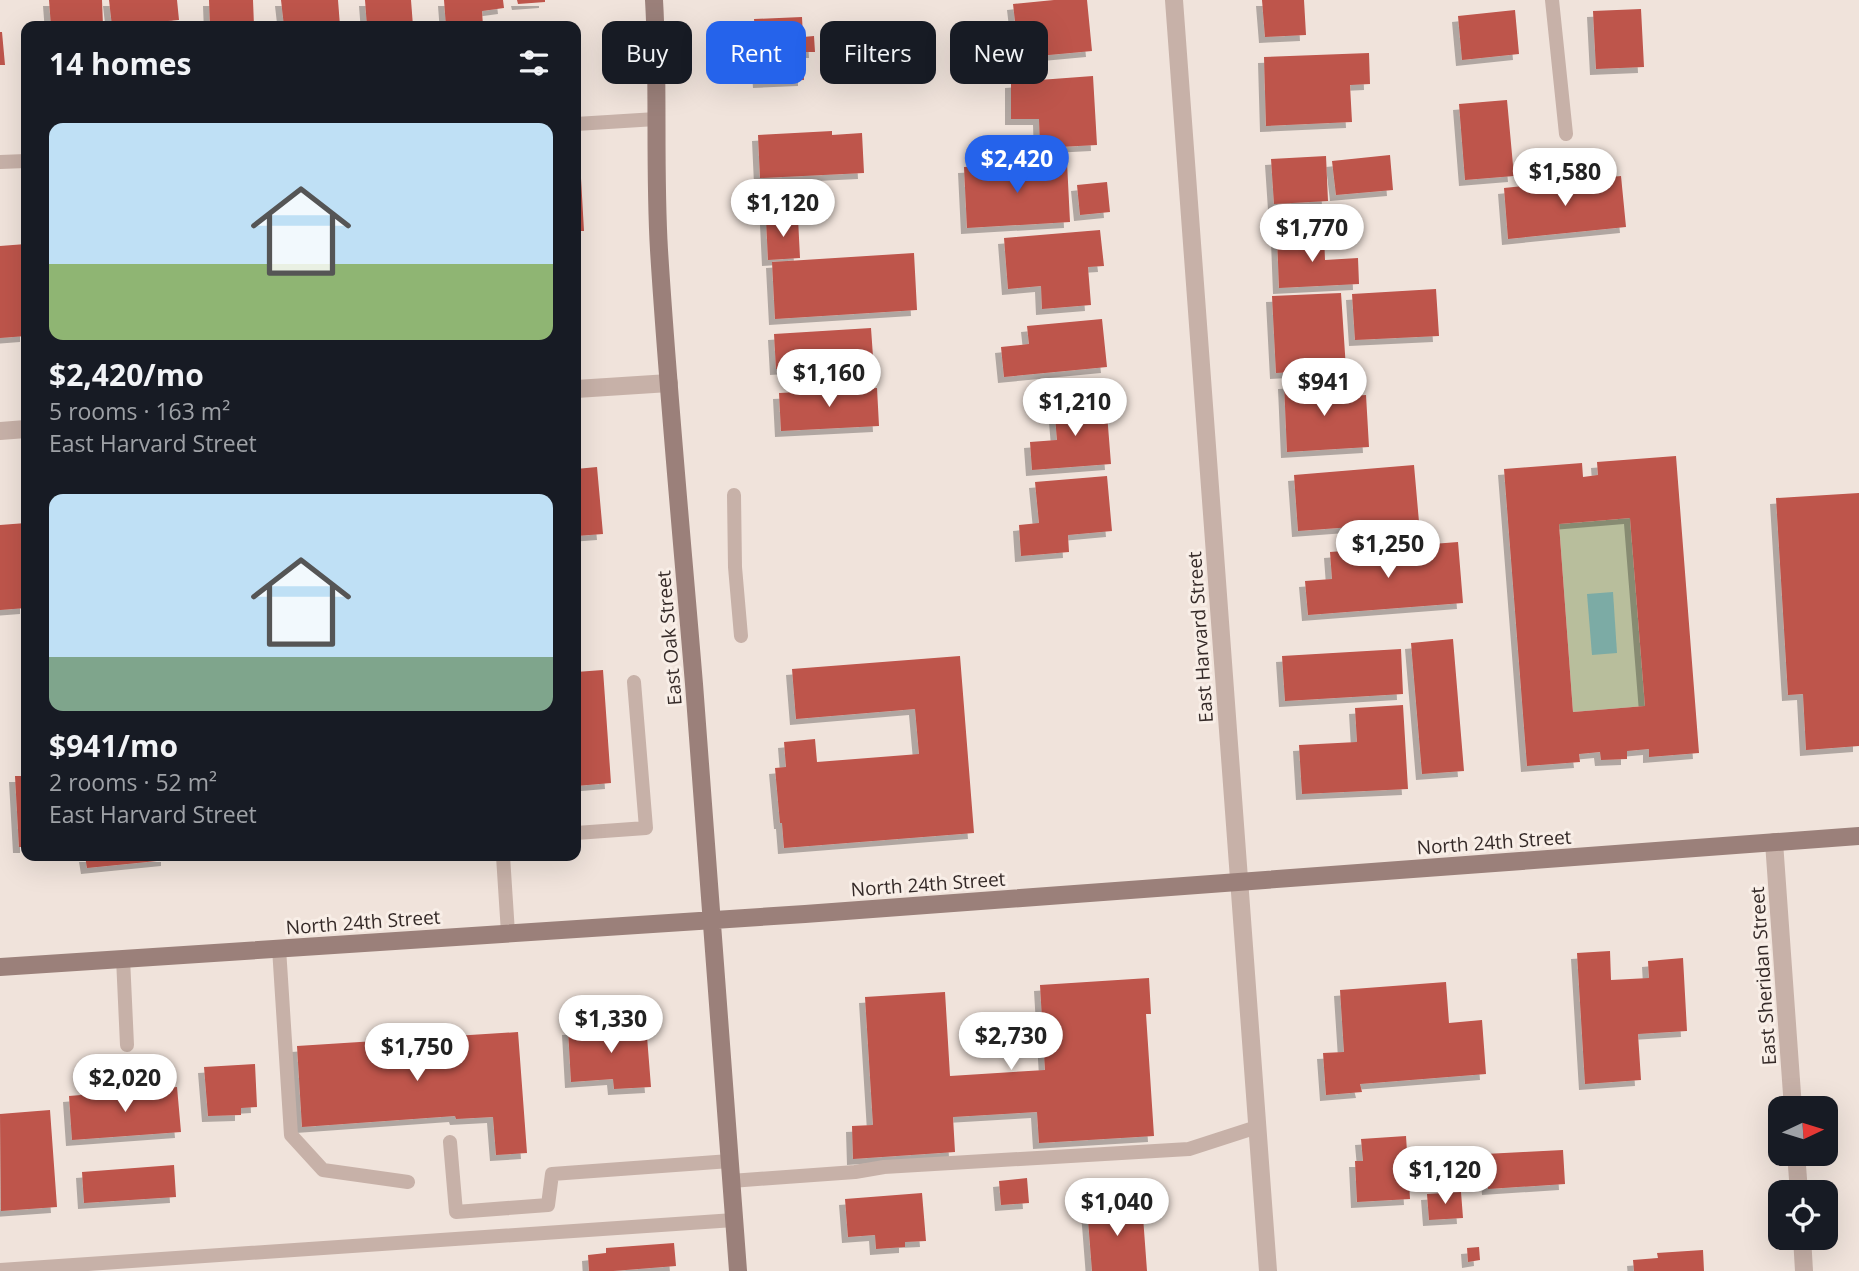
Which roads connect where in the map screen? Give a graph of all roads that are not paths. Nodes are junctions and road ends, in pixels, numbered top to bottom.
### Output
1 (654, 0) edge
2 (1174, 0) edge
3 (1552, 0) edge
4 (656, 119) junction
5 (581, 124) edge
6 (1566, 134) dead end
7 (21, 161) edge
8 (0, 162) edge
9 (669, 383) junction
10 (581, 389) edge
11 (21, 429) edge
12 (0, 430) edge
13 (734, 495) dead end
14 (741, 635) dead end
15 (634, 681) dead end
16 (581, 833) edge
17 (1859, 836) edge
18 (1774, 842) junction
19 (503, 861) edge
20 (1238, 883) junction
21 (714, 920) junction
22 (508, 933) junction
23 (279, 948) junction
24 (123, 958) junction
25 (0, 967) edge
26 (127, 1045) dead end
27 (1792, 1096) edge
28 (1257, 1127) junction
29 (450, 1142) dead end
30 (730, 1161) junction
31 (731, 1181) junction
32 (408, 1182) dead end
33 (734, 1220) junction
34 (1803, 1250) edge
35 (0, 1270) edge
36 (738, 1271) edge
37 (1268, 1271) edge
38 (1804, 1271) edge

1 - 4 main road, East Oak Street
2 - 20 street, East Harvard Street
3 - 6 lane
4 - 5 lane
4 - 9 main road, East Oak Street
7 - 8 lane
9 - 10 street
9 - 21 main road, East Oak Street
11 - 12 street
13 - 14 lane
15 - 16 lane
17 - 18 main road, North 24th Street
18 - 20 main road, North 24th Street
18 - 27 street, East Sheridan Street
19 - 22 lane
20 - 21 main road, North 24th Street
20 - 28 street, East Harvard Street
21 - 22 main road, North 24th Street
21 - 30 main road, East Oak Street
22 - 23 main road, North 24th Street
23 - 24 main road, North 24th Street
23 - 32 lane
24 - 25 main road, North 24th Street
24 - 26 lane
28 - 31 lane
28 - 37 street, East Harvard Street
29 - 30 lane
30 - 31 main road, East Oak Street
31 - 33 main road, East Oak Street
33 - 35 lane
33 - 36 main road, East Oak Street
34 - 38 street

